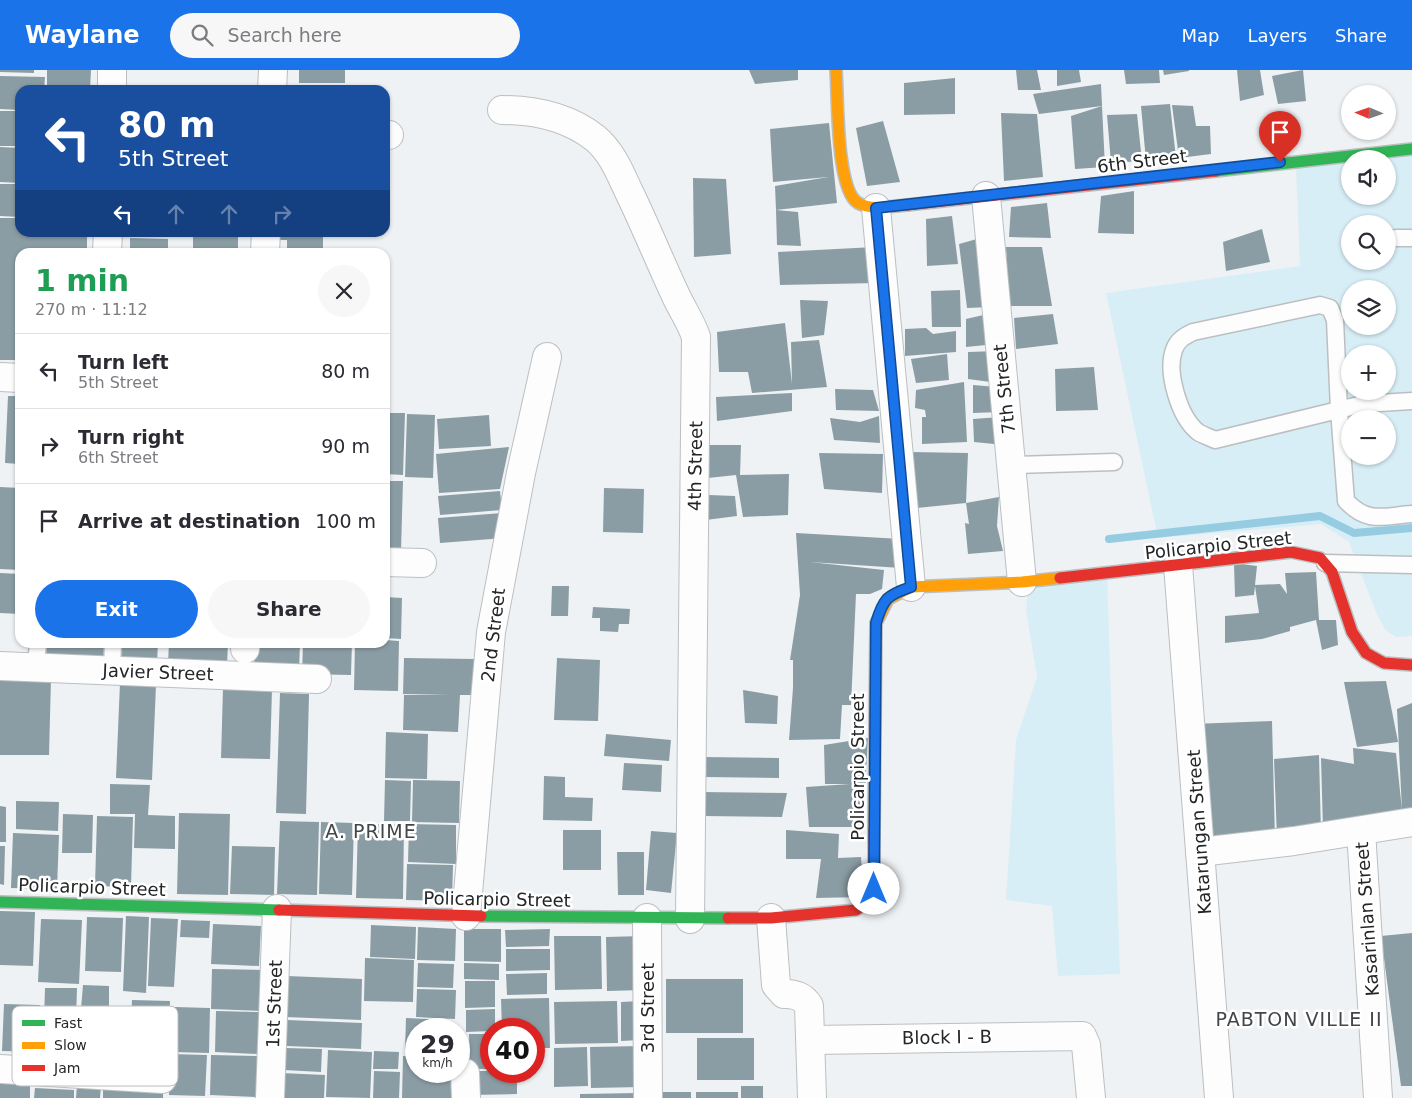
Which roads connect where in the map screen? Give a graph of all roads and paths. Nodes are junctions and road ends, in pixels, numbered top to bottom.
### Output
1 (112, 70) edge
2 (273, 70) edge
3 (836, 70) edge
4 (112, 85) edge
5 (272, 85) edge
6 (502, 110) dead end
7 (1412, 149) edge
8 (986, 196) junction
9 (876, 208) junction
10 (547, 357) dead end
11 (0, 377) edge
12 (15, 378) edge
13 (1412, 401) edge
14 (1338, 410) junction
15 (1114, 462) dead end
16 (1012, 464) junction
17 (1412, 514) edge
18 (390, 562) edge
19 (422, 563) dead end
20 (1325, 563) junction
21 (1412, 565) edge
22 (1178, 566) junction
23 (1022, 582) junction
24 (911, 587) junction
25 (113, 648) edge
26 (37, 655) edge
27 (1412, 665) edge
28 (0, 666) edge
29 (112, 670) junction
30 (317, 678) dead end
31 (1412, 822) edge
32 (1362, 831) junction
33 (1200, 852) junction
34 (0, 902) edge
35 (277, 909) junction
36 (466, 916) junction
37 (647, 918) junction
38 (771, 918) junction
39 (690, 919) junction
40 (812, 1040) junction
41 (270, 1098) edge
42 (648, 1098) edge
43 (812, 1098) edge
44 (1091, 1098) edge
45 (1219, 1098) edge
46 (1378, 1098) edge

1 - 4 street
2 - 5 street
3 - 9 street
6 - 39 street, 4th Street
7 - 8 street, 6th Street
8 - 9 street, 6th Street
8 - 16 street, 7th Street
9 - 24 street
10 - 36 street, 2nd Street
11 - 12 street
13 - 14 lane
14 - 14 lane
14 - 17 lane
15 - 16 lane
16 - 23 street, 7th Street
18 - 19 street
20 - 21 lane
20 - 22 street, Policarpio Street
20 - 27 street
22 - 23 street, Policarpio Street
22 - 33 street, Katarungan Street
23 - 24 street, Policarpio Street
24 - 38 street, Policarpio Street
25 - 29 lane
26 - 28 street, Javier Street
26 - 29 street, Javier Street
29 - 30 street, Javier Street
31 - 32 street
32 - 33 street
32 - 46 street, Kasarinlan Street
33 - 45 street, Katarungan Street
34 - 35 street, Policarpio Street
35 - 36 street, Policarpio Street
35 - 41 street, 1st Street
36 - 37 street, Policarpio Street
37 - 39 street, Policarpio Street
37 - 42 street, 3rd Street
38 - 39 street, Policarpio Street
38 - 40 street
40 - 43 street
40 - 44 street, Block I - B

